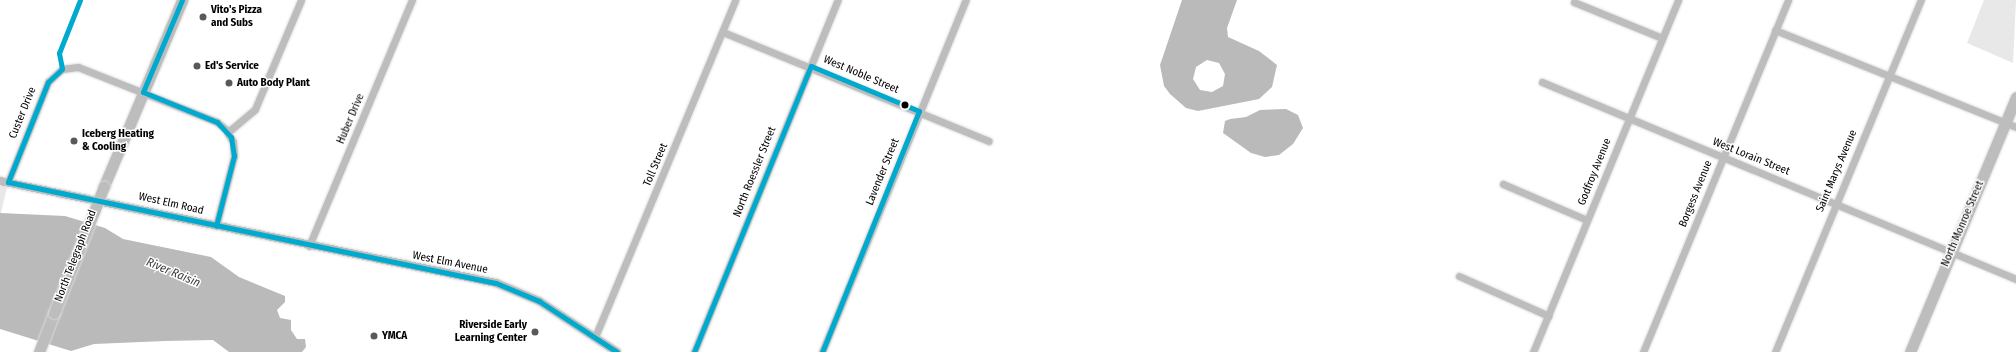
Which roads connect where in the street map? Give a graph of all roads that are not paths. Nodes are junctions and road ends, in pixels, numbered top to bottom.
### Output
1 (182, 0) edge
2 (300, 0) edge
3 (412, 0) edge
4 (736, 0) edge
5 (838, 0) edge
6 (966, 0) edge
7 (1678, 0) edge
8 (1788, 0) edge
9 (1920, 0) edge
10 (1574, 2) dead end
11 (1775, 30) junction
12 (723, 32) junction
13 (1662, 38) junction
14 (811, 66) junction
15 (1889, 75) junction
16 (1542, 82) dead end
17 (143, 92) junction
18 (2016, 97) edge
19 (919, 111) junction
20 (1629, 119) junction
21 (2011, 125) edge
22 (228, 132) junction
23 (989, 142) dead end
24 (1722, 157) junction
25 (4, 181) edge
26 (1503, 184) dead end
27 (1835, 203) junction
28 (1588, 220) junction
29 (216, 226) junction
30 (309, 246) junction
31 (1951, 252) junction
32 (1459, 276) dead end
33 (2016, 279) edge
34 (1549, 316) junction
35 (595, 337) junction
36 (39, 352) edge
37 (617, 352) edge
38 (694, 352) edge
39 (822, 352) edge
40 (1533, 352) edge
41 (1643, 352) edge
42 (1775, 352) edge
43 (1910, 352) edge

1 - 17 main road, North Telegraph Road
2 - 22 street
3 - 30 street, Huber Drive
4 - 12 street, Toll Street
5 - 14 street, North Roessler Street
6 - 19 street, Lavender Street
7 - 13 street, Godfroy Avenue
8 - 11 street, Borgess Avenue
9 - 15 street, Saint Marys Avenue
10 - 13 street
11 - 15 street
11 - 24 street, Borgess Avenue
12 - 14 street, West Noble Street
12 - 35 street, Toll Street
13 - 20 street, Godfroy Avenue
14 - 19 street, West Noble Street
14 - 38 street, North Roessler Street
15 - 21 street
15 - 27 street, Saint Marys Avenue
16 - 20 street, West Lorain Street
17 - 22 street, Custer Drive
17 - 25 street, Custer Drive
17 - 36 main road, North Telegraph Road, bridge
18 - 21 main road, North Monroe Street
19 - 23 street, West Noble Street
19 - 39 street, Lavender Street
20 - 24 street, West Lorain Street
20 - 28 street, Godfroy Avenue
21 - 31 main road, North Monroe Street
22 - 29 street
24 - 27 street, West Lorain Street
24 - 41 street, Borgess Avenue
25 - 29 street, West Elm Road
26 - 28 street
27 - 31 street, West Lorain Street
27 - 42 street, Saint Marys Avenue
28 - 34 street, Godfroy Avenue
29 - 30 street, West Elm Road
30 - 35 street, West Elm Avenue
31 - 33 street, West Lorain Street
31 - 43 main road, North Monroe Street
32 - 34 street
34 - 40 street, Godfroy Avenue
35 - 37 street, West Elm Avenue

